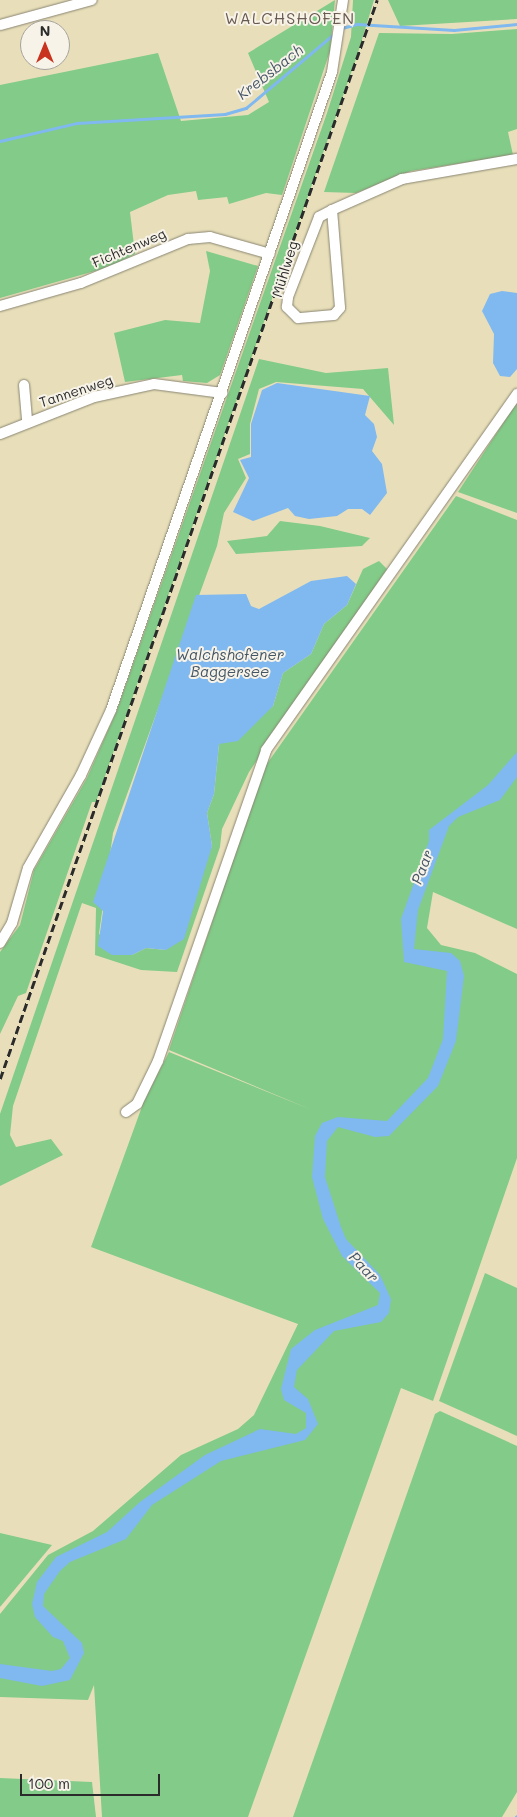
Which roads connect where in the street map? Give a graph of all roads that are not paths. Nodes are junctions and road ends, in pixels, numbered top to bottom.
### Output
1 (92, 0) edge
2 (342, 5) edge
3 (0, 25) edge
4 (517, 159) edge
5 (332, 210) junction
6 (270, 254) junction
7 (0, 306) edge
8 (24, 385) dead end
9 (222, 393) junction
10 (517, 394) edge
11 (27, 423) junction
12 (0, 434) edge
13 (4, 931) edge
14 (0, 943) edge
15 (126, 1112) dead end

1 - 3 street
2 - 6 street
4 - 5 street, Mühlweg
5 - 5 street, Mühlweg
6 - 7 street, Fichtenweg
6 - 9 street
8 - 11 street, Tannenweg
9 - 11 street, Tannenweg
9 - 13 street
10 - 15 street
11 - 12 street, Tannenweg
13 - 14 street

